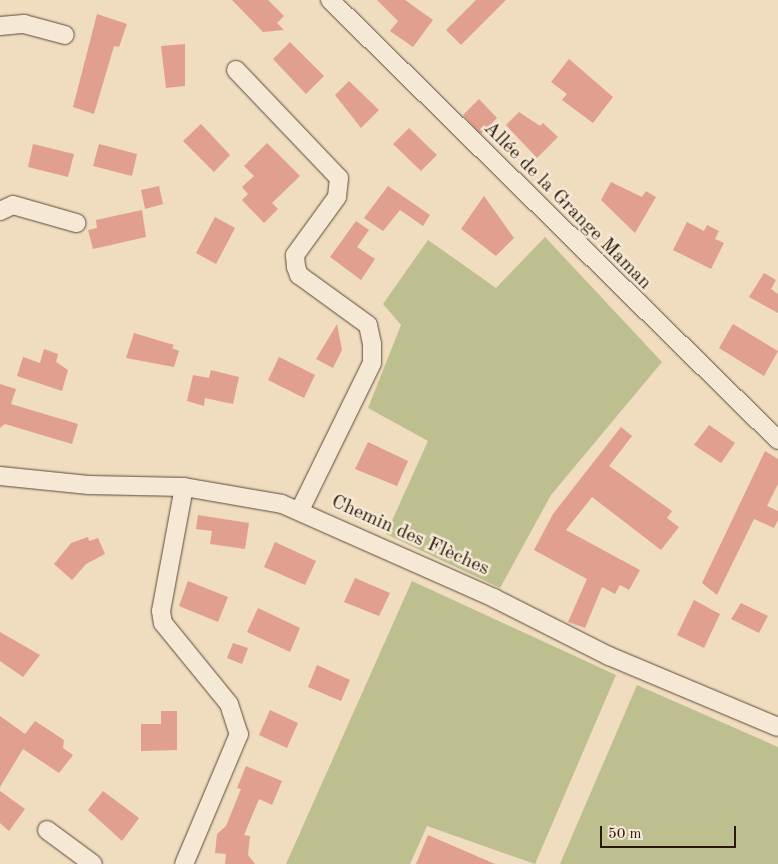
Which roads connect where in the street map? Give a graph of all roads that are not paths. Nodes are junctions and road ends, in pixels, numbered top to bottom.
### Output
1 (330, 0) edge
2 (0, 26) edge
3 (65, 35) dead end
4 (236, 70) dead end
5 (0, 211) edge
6 (76, 223) dead end
7 (778, 439) edge
8 (0, 476) edge
9 (184, 487) junction
10 (300, 510) junction
11 (778, 727) edge
12 (47, 830) dead end
13 (93, 864) edge
14 (184, 864) edge

1 - 7 street, Allée de la Grange Maman
2 - 3 street
4 - 10 street
5 - 6 street
8 - 9 street, Chemin des Flèches
9 - 10 street, Chemin des Flèches
9 - 14 street
10 - 11 street, Chemin des Flèches
12 - 13 street

